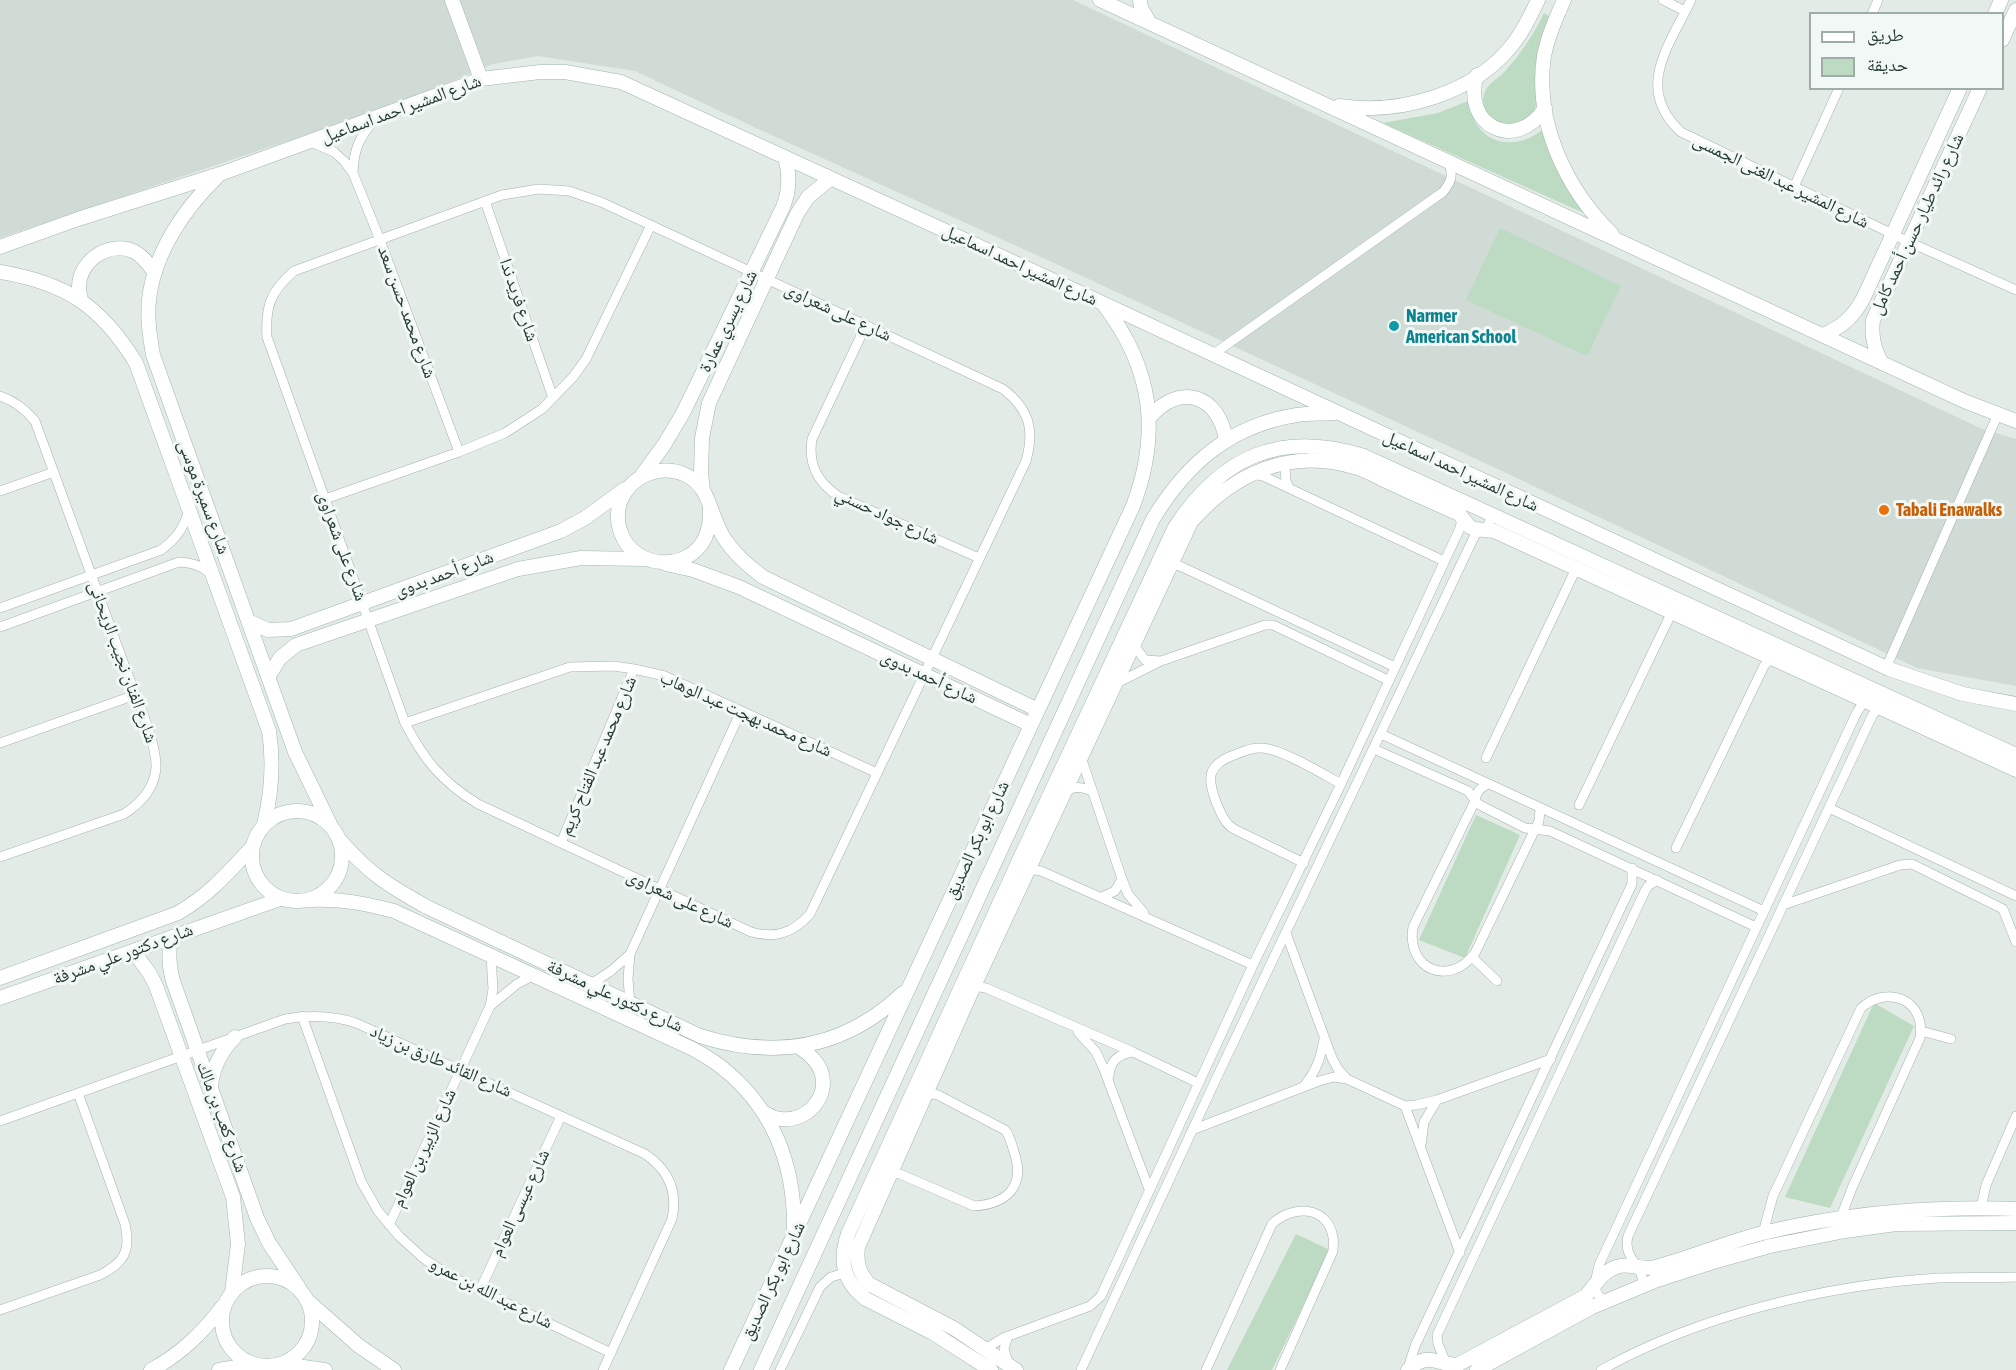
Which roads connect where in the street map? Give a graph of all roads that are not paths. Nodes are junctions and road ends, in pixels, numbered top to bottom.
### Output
1 (452, 0) edge
2 (1100, 0) edge
3 (1140, 0) edge
4 (1538, 0) edge
5 (1564, 0) edge
6 (1663, 0) edge
7 (1691, 0) edge
8 (2016, 10) edge
9 (1685, 11) junction
10 (1150, 23) junction
11 (2004, 36) edge
12 (1477, 75) junction
13 (481, 79) junction
14 (1838, 90) edge
15 (1959, 90) edge
16 (1979, 90) edge
17 (1325, 104) junction
18 (1545, 108) junction
19 (378, 116) junction
20 (311, 142) junction
21 (785, 157) junction
22 (1449, 162) junction
23 (353, 173) junction
24 (220, 174) junction
25 (830, 179) junction
26 (1794, 187) junction
27 (485, 201) junction
28 (651, 225) junction
29 (1893, 234) junction
30 (380, 240) junction
31 (1620, 242) junction
32 (1909, 242) junction
33 (0, 247) edge
34 (0, 272) edge
35 (751, 272) junction
36 (154, 273) junction
37 (767, 279) junction
38 (2016, 290) edge
39 (81, 300) junction
40 (1103, 304) junction
41 (866, 325) junction
42 (1823, 335) junction
43 (1212, 355) junction
44 (1881, 362) junction
45 (0, 396) edge
46 (553, 398) junction
47 (1337, 413) junction
48 (1998, 414) junction
49 (1150, 417) junction
50 (2016, 421) edge
51 (1226, 440) junction
52 (459, 452) junction
53 (1289, 462) junction
54 (54, 472) junction
55 (1251, 474) junction
56 (642, 475) junction
57 (629, 486) junction
58 (1289, 488) junction
59 (0, 491) edge
60 (703, 491) junction
61 (325, 499) junction
62 (1468, 503) junction
63 (710, 507) junction
64 (189, 508) junction
65 (1491, 514) junction
66 (1463, 518) junction
67 (1484, 530) junction
68 (645, 558) junction
69 (979, 558) junction
70 (1444, 561) junction
71 (661, 563) junction
72 (1171, 565) junction
73 (1579, 569) junction
74 (92, 575) junction
75 (214, 576) junction
76 (97, 591) junction
77 (363, 603) junction
78 (0, 608) edge
79 (1674, 613) junction
80 (1420, 614) junction
81 (369, 620) junction
82 (248, 621) junction
83 (1434, 621) junction
84 (0, 627) edge
85 (1130, 638) junction
86 (1771, 658) junction
87 (931, 659) junction
88 (1161, 661) junction
89 (1395, 667) junction
90 (1886, 668) junction
91 (634, 669) junction
92 (924, 674) junction
93 (268, 677) junction
94 (1389, 680) junction
95 (1115, 684) junction
96 (1867, 693) junction
97 (135, 695) junction
98 (1882, 700) junction
99 (2016, 704) edge
100 (1038, 710) junction
101 (741, 711) junction
102 (405, 723) junction
103 (1031, 725) junction
104 (1381, 734) junction
105 (0, 743) edge
106 (1374, 749) junction
107 (2016, 755) edge
108 (1081, 758) junction
109 (1485, 758) dead end
110 (2016, 770) edge
111 (877, 773) junction
112 (1341, 784) junction
113 (1488, 784) junction
114 (1059, 790) junction
115 (1092, 792) junction
116 (1475, 801) junction
117 (1579, 805) dead end
118 (1829, 808) junction
119 (1540, 809) junction
120 (264, 824) junction
121 (331, 826) junction
122 (1533, 830) junction
123 (339, 839) junction
124 (561, 843) junction
125 (252, 847) junction
126 (1676, 848) dead end
127 (0, 857) edge
128 (1028, 860) junction
129 (1304, 863) junction
130 (1632, 868) junction
131 (1780, 877) junction
132 (1122, 879) junction
133 (1657, 880) junction
134 (1793, 884) junction
135 (660, 890) junction
136 (2016, 896) edge
137 (1102, 897) junction
138 (280, 898) junction
139 (950, 898) junction
140 (310, 900) junction
141 (1783, 905) junction
142 (974, 909) junction
143 (1764, 911) junction
144 (1150, 918) junction
145 (1756, 927) junction
146 (1286, 933) junction
147 (171, 938) junction
148 (2016, 942) edge
149 (133, 951) junction
150 (630, 954) junction
151 (490, 956) junction
152 (1472, 957) junction
153 (1253, 965) junction
154 (564, 972) junction
155 (532, 976) junction
156 (0, 978) edge
157 (1497, 981) dead end
158 (591, 984) junction
159 (974, 986) junction
160 (557, 987) junction
161 (908, 987) junction
162 (0, 998) edge
163 (630, 1003) junction
164 (490, 1006) junction
165 (302, 1016) junction
166 (1075, 1028) junction
167 (1921, 1031) junction
168 (1324, 1036) junction
169 (235, 1037) junction
170 (1951, 1039) dead end
171 (799, 1047) junction
172 (198, 1050) junction
173 (1133, 1052) junction
174 (182, 1056) junction
175 (1551, 1059) junction
176 (460, 1070) junction
177 (1204, 1070) junction
178 (1217, 1077) junction
179 (1347, 1079) junction
180 (1109, 1083) junction
181 (1197, 1083) junction
182 (211, 1088) junction
183 (1302, 1088) junction
184 (926, 1093) junction
185 (78, 1094) junction
186 (1437, 1100) junction
187 (1189, 1101) junction
188 (1405, 1106) junction
189 (1203, 1108) junction
190 (763, 1112) junction
191 (561, 1116) junction
192 (2016, 1116) edge
193 (0, 1121) edge
194 (1192, 1130) junction
195 (1421, 1147) junction
196 (1506, 1156) junction
197 (1519, 1163) junction
198 (890, 1173) junction
199 (1149, 1189) junction
200 (1981, 1208) junction
201 (2016, 1209) edge
202 (1841, 1217) junction
203 (2016, 1223) edge
204 (389, 1225) junction
205 (1763, 1233) junction
206 (794, 1236) junction
207 (1460, 1252) junction
208 (1636, 1267) junction
209 (845, 1273) junction
210 (2016, 1277) edge
211 (1595, 1284) junction
212 (1642, 1286) junction
213 (299, 1288) junction
214 (480, 1290) junction
215 (232, 1292) junction
216 (308, 1301) junction
217 (1606, 1301) junction
218 (224, 1305) junction
219 (761, 1307) junction
220 (0, 1310) edge
221 (785, 1317) junction
222 (1008, 1336) junction
223 (985, 1349) junction
224 (611, 1353) junction
225 (254, 1364) junction
226 (282, 1364) junction
227 (1448, 1366) edge
228 (1010, 1368) edge
229 (151, 1370) edge
230 (219, 1370) edge
231 (325, 1370) edge
232 (394, 1370) edge
233 (603, 1370) edge
234 (731, 1370) edge
235 (761, 1370) edge
236 (780, 1370) edge
237 (991, 1370) edge
238 (1081, 1370) edge
239 (1206, 1370) edge
240 (1280, 1370) edge
241 (1407, 1370) edge
242 (1479, 1370) edge
243 (1601, 1370) edge

1 - 13 street
2 - 10 street
3 - 10 street
4 - 12 street
5 - 18 street
6 - 9 street
7 - 9 street, شارع المشير عبد الغنى الجمسى
8 - 11 street
9 - 26 street, شارع المشير عبد الغنى الجمسى
10 - 17 street
12 - 17 street
12 - 18 street
13 - 19 street, شارع المشير احمد اسماعيل
13 - 21 street, شارع المشير احمد اسماعيل
14 - 26 street
15 - 29 street, شارع رائد طيار حسن أحمد كامل
16 - 32 street, شارع رائد طيار حسن أحمد كامل
17 - 22 street
18 - 31 street
19 - 20 street, شارع المشير احمد اسماعيل
19 - 23 street
20 - 23 street, شارع محمد حسن سعد
20 - 24 street, شارع المشير احمد اسماعيل
21 - 25 street, شارع المشير احمد اسماعيل
21 - 35 street, شارع يسري عمارة
22 - 31 street
22 - 43 street
23 - 30 street, شارع محمد حسن سعد
24 - 33 street, شارع المشير احمد اسماعيل
24 - 36 street, شارع سميرة موسى
25 - 37 street, شارع يسري عمارة
25 - 40 street, شارع المشير احمد اسماعيل
26 - 29 street, شارع المشير عبد الغنى الجمسى
27 - 28 street, شارع على شعراوى
27 - 30 street, شارع على شعراوى
27 - 46 street, شارع فريد ندا
28 - 35 street, شارع على شعراوى
28 - 46 street
29 - 32 street, شارع المشير عبد الغنى الجمسى
29 - 42 street, شارع رائد طيار حسن أحمد كامل
30 - 52 street, شارع محمد حسن سعد
30 - 61 street, شارع على شعراوى
31 - 42 street
32 - 38 street, شارع المشير عبد الغنى الجمسى
32 - 44 street, شارع رائد طيار حسن أحمد كامل
34 - 39 street, شارع سميرة موسى
35 - 37 street, شارع على شعراوى
35 - 56 street, شارع يسري عمارة
36 - 39 street
36 - 82 street, شارع سميرة موسى
37 - 41 street, شارع على شعراوى
37 - 60 street, شارع يسري عمارة
39 - 64 street, شارع سميرة موسى
40 - 43 street, شارع المشير احمد اسماعيل
40 - 49 street, شارع ابو بكر الصديق
41 - 69 street, شارع على شعراوى
41 - 69 street, شارع جواد حسني
42 - 44 street
43 - 47 street, شارع المشير احمد اسماعيل
44 - 48 street
45 - 54 street, شارع الفنان نجيب الريحانى
46 - 52 street
47 - 51 street, شارع ابو بكر الصديق
47 - 90 street, شارع المشير احمد اسماعيل
48 - 50 street
48 - 90 street
49 - 51 street
49 - 100 street, شارع ابو بكر الصديق
51 - 142 street, شارع ابو بكر الصديق
52 - 61 street
53 - 55 street
53 - 58 street
53 - 66 street
54 - 59 street
54 - 74 street, شارع الفنان نجيب الريحانى
55 - 58 street
55 - 72 street
56 - 57 street
56 - 60 street
57 - 68 street
57 - 77 street, شارع أحمد بدوى
58 - 70 street
60 - 63 street
61 - 77 street, شارع على شعراوى
62 - 65 street
62 - 66 street
62 - 85 street
63 - 71 street
63 - 87 street, شارع أحمد بدوى
64 - 74 street
64 - 75 street, شارع سميرة موسى
65 - 67 street
65 - 96 street
66 - 67 street
66 - 70 street
67 - 73 street
67 - 83 street
68 - 71 street
68 - 81 street, شارع أحمد بدوى
69 - 87 street, شارع على شعراوى
70 - 80 street
71 - 92 street, شارع أحمد بدوى
72 - 85 street
72 - 89 street
73 - 79 street
73 - 109 street
74 - 76 street, شارع الفنان نجيب الريحانى
74 - 78 street
75 - 76 street
75 - 120 street, شارع سميرة موسى
76 - 84 street
76 - 97 street, شارع الفنان نجيب الريحانى
77 - 81 street, شارع على شعراوى
77 - 82 street, شارع أحمد بدوى
79 - 86 street
79 - 117 street
80 - 83 street
80 - 89 street
81 - 93 street, شارع أحمد بدوى
81 - 102 street, شارع على شعراوى
82 - 93 street, شارع سميرة موسى
83 - 104 street
85 - 88 street
85 - 95 street
85 - 114 street
86 - 96 street
86 - 126 street
87 - 92 street, شارع على شعراوى
87 - 100 street, شارع أحمد بدوى
88 - 94 street
88 - 95 street
89 - 94 street
90 - 99 street, شارع المشير احمد اسماعيل
91 - 101 street, شارع محمد بهجت عبد الوهاب
91 - 102 street, شارع محمد بهجت عبد الوهاب
91 - 124 street, شارع محمد عبد الفتاح كريم
92 - 103 street, شارع أحمد بدوى
92 - 111 street, شارع على شعراوى
93 - 121 street, شارع سميرة موسى
94 - 112 street
95 - 108 street
96 - 98 street
96 - 131 street
97 - 105 street
97 - 127 street, شارع الفنان نجيب الريحانى
98 - 107 street
98 - 110 street
98 - 118 street
100 - 103 street, شارع ابو بكر الصديق
101 - 111 street, شارع محمد بهجت عبد الوهاب
101 - 135 street
102 - 124 street, شارع على شعراوى
103 - 139 street, شارع ابو بكر الصديق
104 - 106 street
104 - 113 street
106 - 116 street
106 - 146 street
108 - 114 street
108 - 115 street
111 - 135 street, شارع على شعراوى
112 - 129 street
112 - 129 street
113 - 116 street
113 - 119 street
114 - 115 street
114 - 128 street
115 - 132 street
116 - 122 street
116 - 152 street
118 - 134 street
118 - 136 street
119 - 122 street
119 - 143 street
120 - 121 street
120 - 125 street
121 - 123 street
122 - 130 street
122 - 152 street
123 - 140 street
123 - 154 street, شارع دكتور علي مشرفة
124 - 135 street, شارع على شعراوى
125 - 138 street
125 - 156 street, شارع دكتور علي مشرفة
128 - 137 street
128 - 159 street
128 - 209 street
129 - 153 street
130 - 133 street
130 - 175 street
131 - 134 street
131 - 143 street
132 - 137 street
132 - 144 street
133 - 145 street
133 - 197 street
134 - 141 street
135 - 150 street
137 - 144 street
138 - 140 street
138 - 147 street, شارع دكتور علي مشرفة
139 - 142 street
139 - 161 street, شارع ابو بكر الصديق
140 - 151 street, شارع دكتور علي مشرفة
141 - 148 street
141 - 208 street
142 - 221 street, شارع ابو بكر الصديق
143 - 145 street
144 - 153 street
145 - 211 street
146 - 168 street
146 - 178 street
147 - 149 street, شارع دكتور علي مشرفة
147 - 172 street, شارع كعب بن مالك
149 - 162 street, شارع دكتور علي مشرفة
149 - 174 street, شارع كعب بن مالك
150 - 158 street
150 - 163 street
151 - 155 street, شارع دكتور علي مشرفة
151 - 164 street, شارع الزبير بن العوام
152 - 157 street
153 - 177 street
154 - 158 street, شارع دكتور علي مشرفة
154 - 160 street
155 - 160 street, شارع دكتور علي مشرفة
155 - 164 street, شارع الزبير بن العوام
158 - 163 street, شارع دكتور علي مشرفة
159 - 166 street
159 - 184 street
160 - 190 street, شارع دكتور علي مشرفة
161 - 171 street, شارع دكتور علي مشرفة
161 - 206 street, شارع ابو بكر الصديق
163 - 171 street, شارع دكتور علي مشرفة
164 - 176 street, شارع الزبير بن العوام
165 - 169 street, شارع القائد طارق بن زياد
165 - 176 street, شارع القائد طارق بن زياد
165 - 204 street, شارع عبد الله بن عمرو
166 - 173 street
166 - 180 street
167 - 170 street
167 - 202 street
167 - 205 street
168 - 179 street
168 - 183 street
169 - 172 street, شارع القائد طارق بن زياد
169 - 182 street
171 - 190 street
172 - 174 street, شارع القائد طارق بن زياد
172 - 182 street, شارع كعب بن مالك
173 - 180 street
173 - 181 street
174 - 185 street, شارع القائد طارق بن زياد
174 - 215 street, شارع كعب بن مالك
175 - 186 street
175 - 196 street
176 - 191 street, شارع القائد طارق بن زياد
176 - 204 street, شارع الزبير بن العوام
177 - 178 street
177 - 181 street
178 - 189 street
179 - 183 street
179 - 188 street
180 - 199 street
181 - 187 street
182 - 213 street, شارع كعب بن مالك
183 - 194 street
184 - 198 street
184 - 198 street
185 - 193 street, شارع القائد طارق بن زياد
185 - 220 street
186 - 188 street
186 - 195 street
187 - 189 street
187 - 199 street
188 - 195 street
189 - 194 street
190 - 206 street, شارع دكتور علي مشرفة
191 - 214 street, شارع عيسى العوام
191 - 224 street, شارع القائد طارق بن زياد
192 - 200 street
194 - 238 street
195 - 207 street
196 - 197 street
196 - 207 street
197 - 227 street
198 - 223 street
199 - 222 street
200 - 201 street
200 - 202 street
202 - 205 street
203 - 212 street
204 - 214 street, شارع عبد الله بن عمرو
205 - 208 street
206 - 219 street, شارع ابو بكر الصديق
207 - 241 street
208 - 211 street
208 - 212 street
209 - 236 street
209 - 237 street
210 - 243 street
211 - 217 street
211 - 227 street
212 - 217 street
213 - 215 street
213 - 216 street
214 - 224 street, شارع عبد الله بن عمرو
215 - 218 street
216 - 226 street
216 - 232 street
217 - 242 street
218 - 225 street
218 - 229 street
219 - 221 street
219 - 234 street, شارع ابو بكر الصديق
221 - 235 street, شارع ابو بكر الصديق
222 - 223 street
222 - 228 street
223 - 228 street
224 - 233 street, شارع القائد طارق بن زياد
225 - 226 street
225 - 230 street
226 - 231 street
227 - 241 street
239 - 240 street

